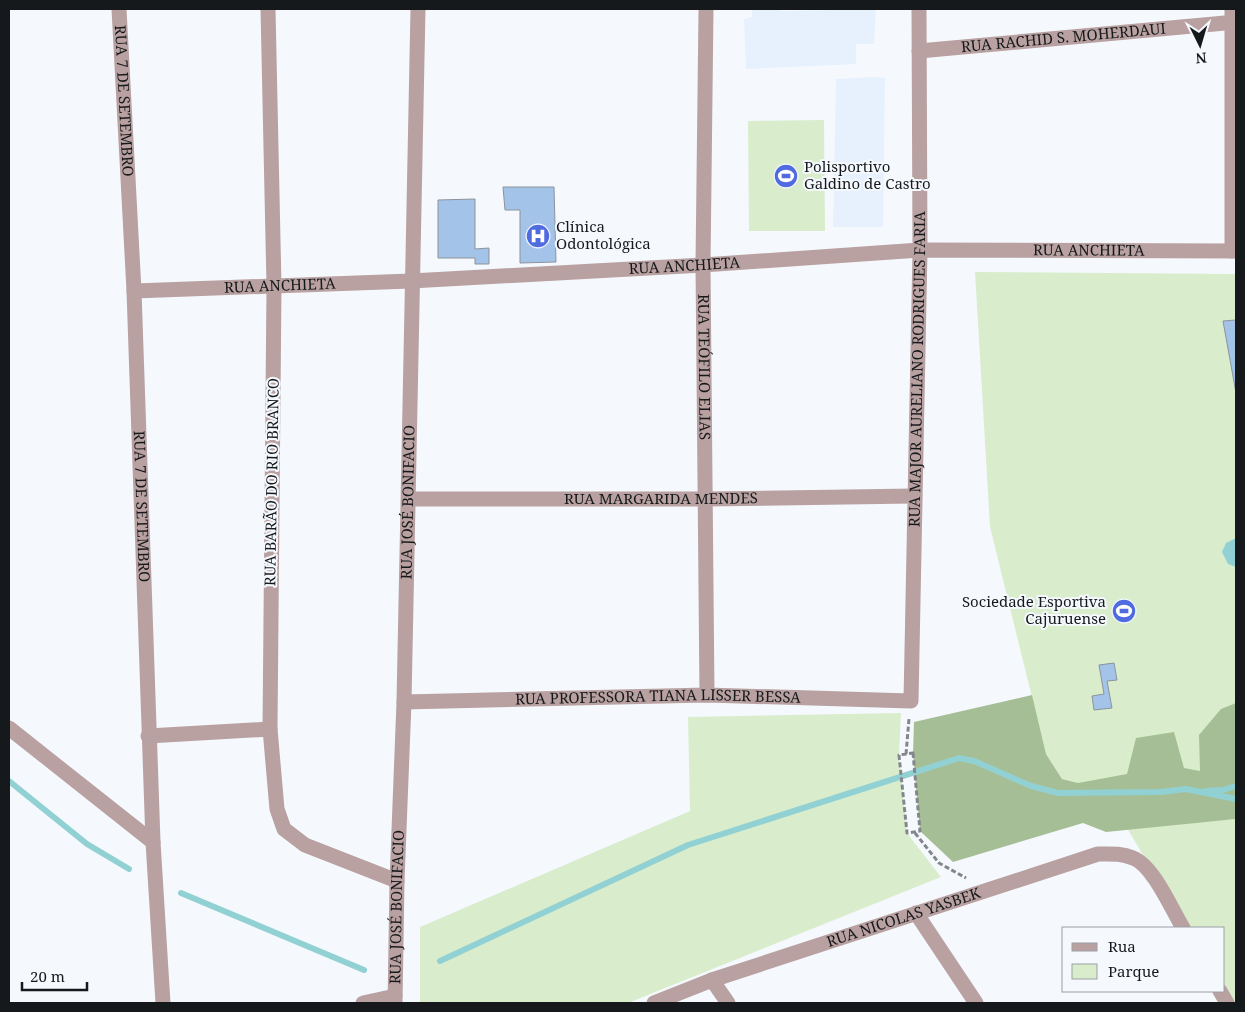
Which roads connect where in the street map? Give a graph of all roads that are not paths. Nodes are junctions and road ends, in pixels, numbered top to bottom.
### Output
1 (119, 9) edge
2 (268, 9) edge
3 (418, 9) edge
4 (706, 9) edge
5 (919, 9) edge
6 (1233, 18) edge
7 (919, 51) junction
8 (920, 250) junction
9 (1234, 251) edge
10 (703, 265) junction
11 (411, 281) junction
12 (274, 286) junction
13 (134, 291) junction
14 (914, 496) junction
15 (409, 499) junction
16 (706, 499) junction
17 (707, 695) junction
18 (911, 700) joint
19 (404, 702) junction
20 (9, 728) edge
21 (270, 729) junction
22 (148, 736) junction
23 (152, 842) junction
24 (397, 881) junction
25 (916, 913) junction
26 (1182, 927) edge
27 (712, 980) junction
28 (1221, 992) edge
29 (395, 999) edge
30 (163, 1003) edge
31 (363, 1003) edge
32 (654, 1003) edge
33 (728, 1003) edge
34 (976, 1003) edge
35 (1227, 1003) edge

1 - 13 street, RUA 7 DE SETEMBRO
2 - 12 street, RUA BARÃO DO RIO BRANCO
3 - 11 street, RUA JOSÉ BONIFACIO
4 - 10 street, RUA TEÓFILO ELIAS
5 - 7 street, RUA MAJOR AURELIANO RODRIGUES FARIA
6 - 7 street, RUA RACHID S. MOHERDAUI
6 - 9 street
7 - 8 street, RUA MAJOR AURELIANO RODRIGUES FARIA
8 - 9 street, RUA ANCHIETA
8 - 10 street, RUA ANCHIETA
8 - 14 street, RUA MAJOR AURELIANO RODRIGUES FARIA
10 - 11 street, RUA ANCHIETA
10 - 16 street, RUA TEÓFILO ELIAS
11 - 12 street, RUA ANCHIETA
11 - 15 street, RUA JOSÉ BONIFACIO
12 - 13 street, RUA ANCHIETA
12 - 21 street, RUA BARÃO DO RIO BRANCO
13 - 22 street, RUA 7 DE SETEMBRO
14 - 16 street, RUA MARGARIDA MENDES
14 - 18 street, RUA MAJOR AURELIANO RODRIGUES FARIA
15 - 16 street, RUA MARGARIDA MENDES
15 - 19 street, RUA JOSÉ BONIFACIO
16 - 17 street, RUA TEÓFILO ELIAS
17 - 18 street, RUA PROFESSORA TIANA LISSER BESSA
17 - 19 street, RUA PROFESSORA TIANA LISSER BESSA
19 - 24 street, RUA JOSÉ BONIFACIO
20 - 23 street
21 - 22 street
21 - 24 street, RUA BARÃO DO RIO BRANCO
22 - 23 street, RUA 7 DE SETEMBRO
23 - 30 street, RUA 7 DE SETEMBRO
24 - 29 street, RUA JOSÉ BONIFACIO
25 - 26 street, RUA NICOLAS YASBEK
25 - 27 street, RUA NICOLAS YASBEK
25 - 34 street
27 - 32 street, RUA NICOLAS YASBEK
27 - 33 street
28 - 35 street
29 - 31 street

